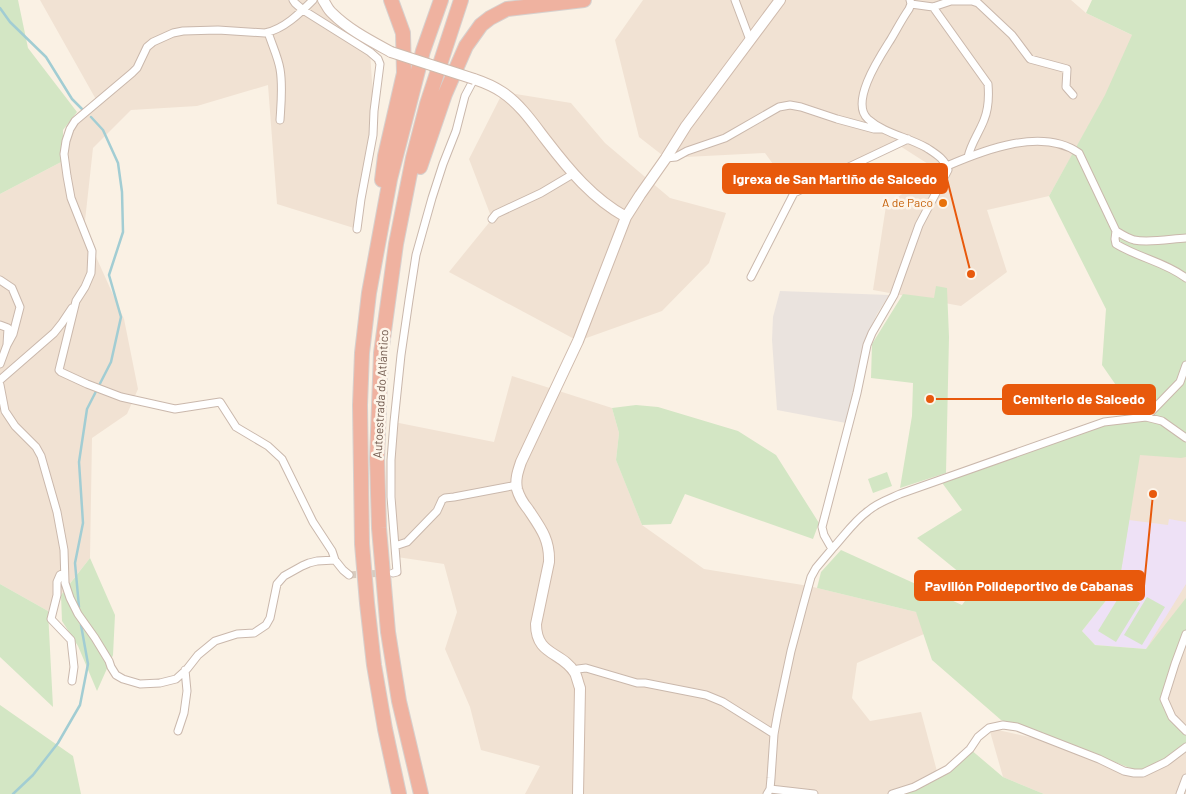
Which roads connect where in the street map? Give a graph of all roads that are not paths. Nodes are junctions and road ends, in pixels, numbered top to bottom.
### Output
1 (293, 0) edge
2 (313, 0) edge
3 (323, 0) edge
4 (391, 0) edge
5 (441, 0) edge
6 (461, 0) edge
7 (584, 0) edge
8 (734, 0) edge
9 (780, 0) edge
10 (910, 2) edge
11 (933, 7) junction
12 (304, 10) junction
13 (268, 32) junction
14 (750, 40) junction
15 (474, 79) junction
16 (1072, 95) dead end
17 (280, 120) dead end
18 (884, 129) junction
19 (908, 139) junction
20 (968, 157) junction
21 (666, 158) junction
22 (947, 166) junction
23 (573, 174) junction
24 (626, 217) junction
25 (492, 219) dead end
26 (357, 229) dead end
27 (1116, 230) junction
28 (1186, 238) edge
29 (396, 244) junction
30 (751, 277) dead end
31 (1186, 278) edge
32 (0, 280) edge
33 (369, 293) junction
34 (76, 301) junction
35 (0, 325) edge
36 (7, 345) junction
37 (0, 364) edge
38 (1186, 365) edge
39 (0, 380) edge
40 (0, 385) edge
41 (1146, 417) junction
42 (1186, 438) edge
43 (517, 485) junction
44 (395, 546) junction
45 (832, 549) junction
46 (335, 560) junction
47 (64, 573) junction
48 (393, 573) dead end
49 (349, 575) dead end
50 (1186, 634) edge
51 (185, 670) junction
52 (574, 671) junction
53 (72, 681) dead end
54 (178, 731) dead end
55 (1186, 731) edge
56 (774, 734) junction
57 (1186, 747) edge
58 (1186, 778) edge
59 (768, 791) edge
60 (399, 794) edge
61 (421, 794) edge
62 (578, 794) edge
63 (814, 794) edge
64 (892, 794) edge
65 (1180, 794) edge

1 - 12 street
2 - 12 street
3 - 15 street, bridge
4 - 33 highway
5 - 33 highway, Autoestrada do Atlántico
6 - 29 highway, Autoestrada do Atlántico
7 - 29 highway
8 - 14 street
9 - 14 street
10 - 11 street
10 - 18 street
11 - 16 street
11 - 20 street
12 - 13 street
12 - 26 street
13 - 17 street
13 - 34 street
14 - 21 street
15 - 23 street
15 - 44 street
18 - 19 street
18 - 21 street
19 - 22 street
19 - 30 street
20 - 22 street
20 - 27 street
21 - 24 street
22 - 45 street
23 - 24 street
23 - 25 street
24 - 43 street
27 - 28 street
27 - 31 street
29 - 61 highway, Autoestrada do Atlántico
32 - 36 street
33 - 60 highway, Autoestrada do Atlántico
34 - 39 street
34 - 46 street
35 - 36 street
36 - 37 street
38 - 41 street
40 - 47 street
41 - 42 street
41 - 45 street
43 - 44 street
43 - 52 street
44 - 48 street
45 - 56 street
46 - 49 street
46 - 51 street
47 - 51 street
47 - 53 street
50 - 55 street
51 - 54 street
52 - 56 street
52 - 62 street
56 - 59 street
57 - 64 street
58 - 65 street
59 - 63 street

